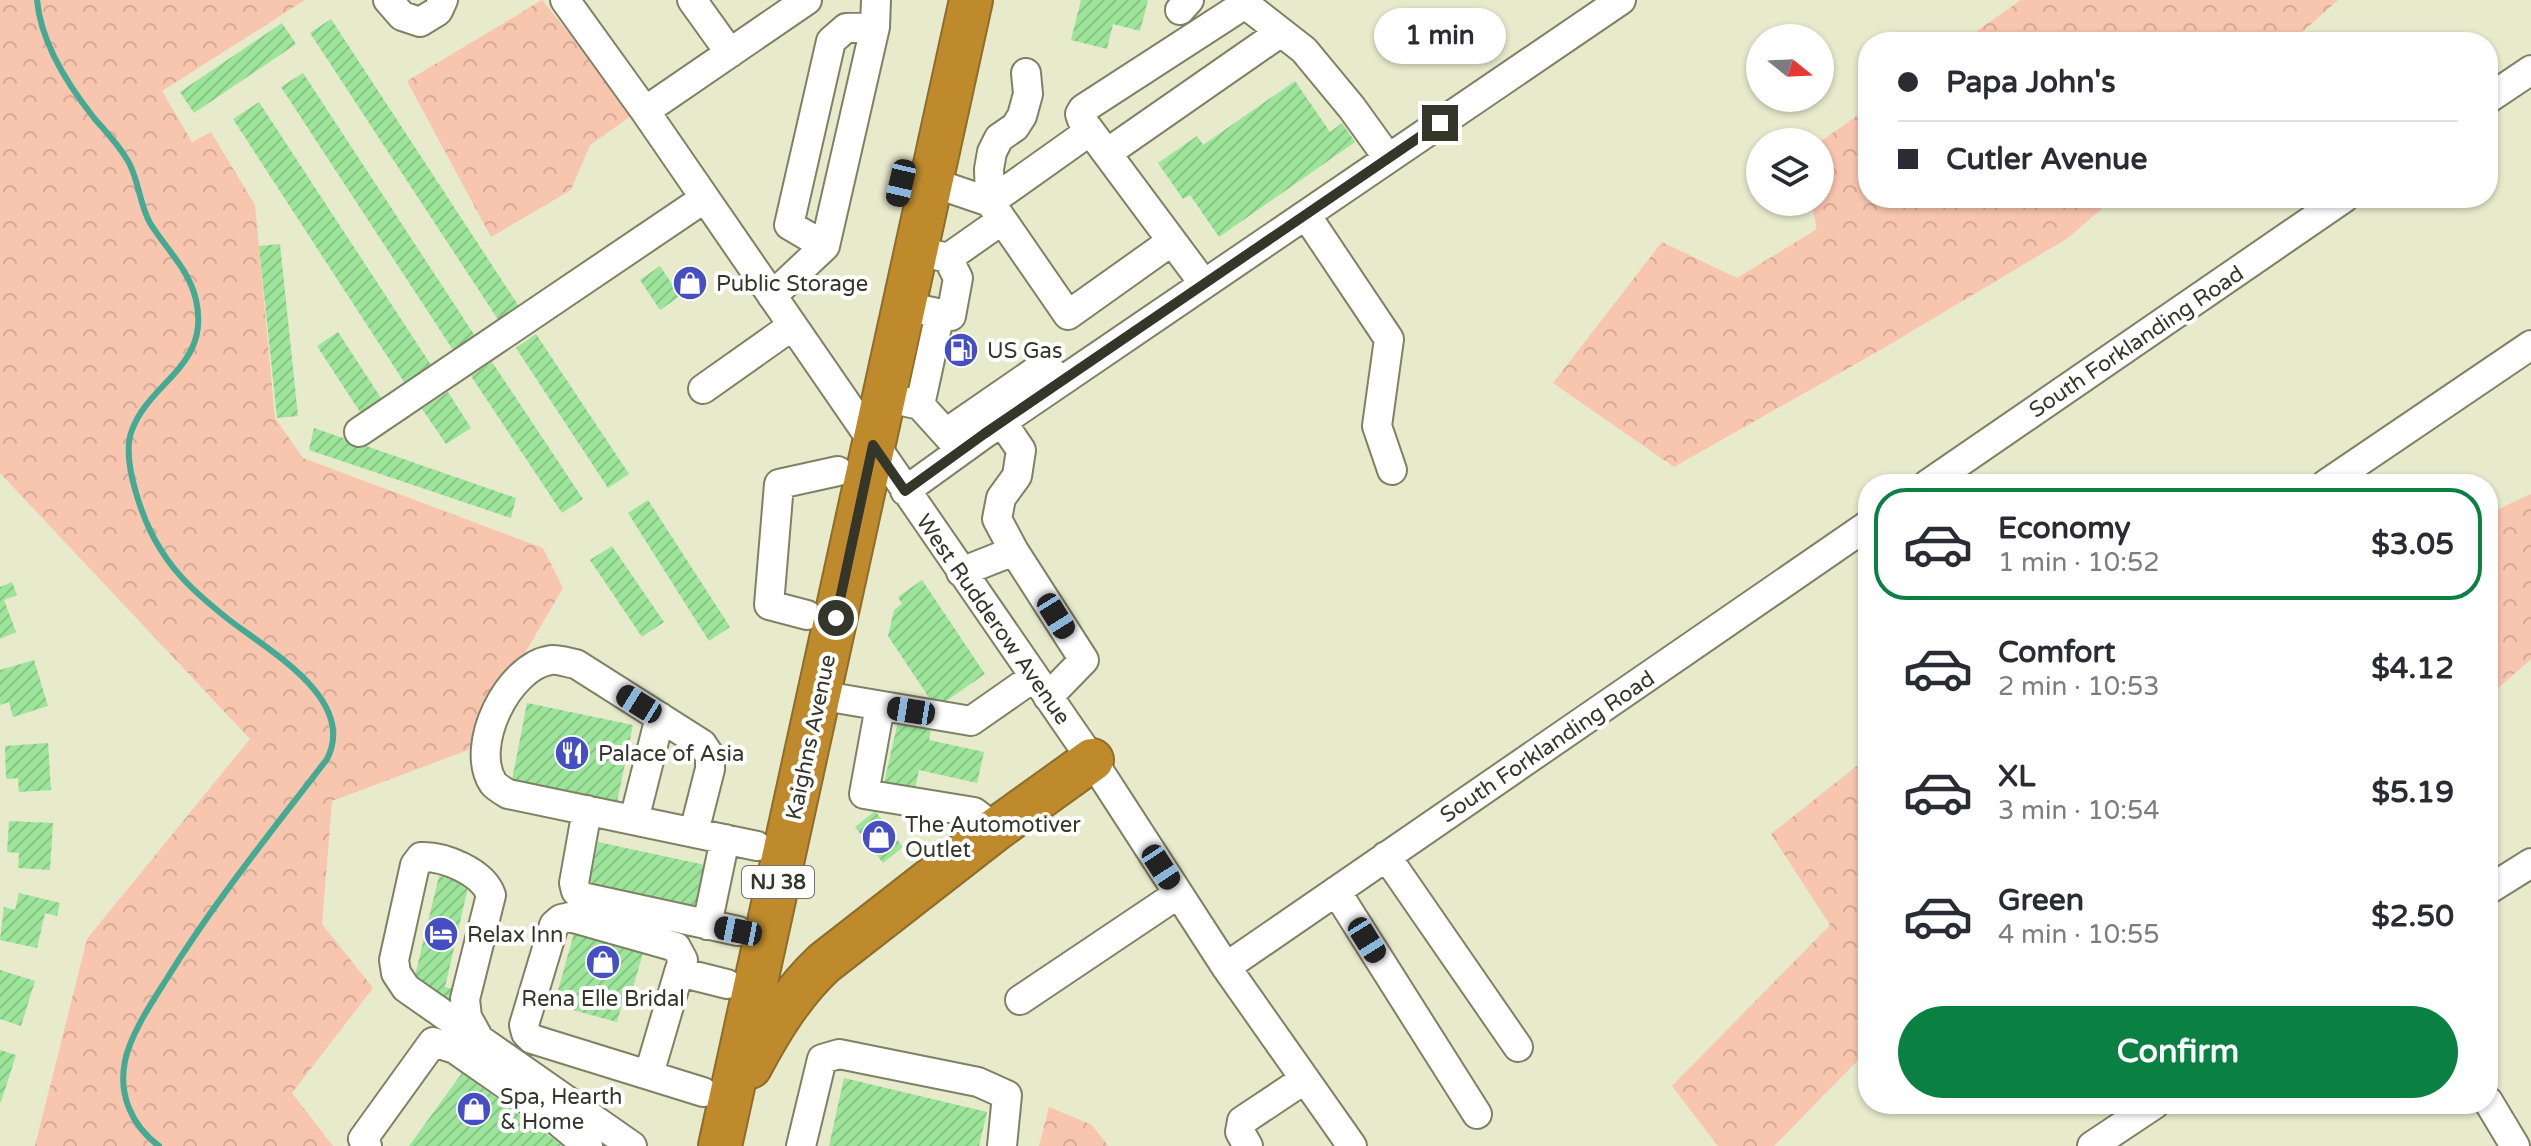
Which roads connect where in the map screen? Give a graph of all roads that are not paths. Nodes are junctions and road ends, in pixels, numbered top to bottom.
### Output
1 (388, 0) edge
2 (443, 0) edge
3 (565, 0) edge
4 (692, 0) edge
5 (807, 0) edge
6 (941, 0) edge
7 (971, 0) edge
8 (1621, 0) edge
9 (876, 14) edge
10 (1281, 32) junction
11 (730, 53) junction
12 (2531, 70) edge
13 (1026, 73) dead end
14 (2498, 92) edge
15 (645, 111) junction
16 (1098, 142) junction
17 (1388, 158) junction
18 (931, 182) junction
19 (705, 198) junction
20 (2330, 208) edge
21 (996, 211) junction
22 (1306, 215) junction
23 (1172, 241) junction
24 (825, 246) junction
25 (932, 254) junction
26 (1204, 284) junction
27 (772, 296) junction
28 (792, 326) junction
29 (2531, 345) edge
30 (1059, 383) junction
31 (703, 389) dead end
32 (882, 415) junction
33 (1002, 422) junction
34 (359, 432) dead end
35 (954, 442) junction
36 (1392, 470) dead end
37 (838, 471) junction
38 (1945, 474) edge
39 (2341, 474) edge
40 (905, 491) junction
41 (1858, 532) edge
42 (1014, 551) junction
43 (961, 572) junction
44 (807, 615) junction
45 (1041, 687) junction
46 (818, 695) junction
47 (880, 706) junction
48 (660, 717) junction
49 (1092, 760) junction
50 (587, 810) junction
51 (634, 820) junction
52 (996, 829) junction
53 (694, 832) junction
54 (741, 842) junction
55 (1386, 856) junction
56 (2531, 863) edge
57 (2498, 884) edge
58 (1336, 891) junction
59 (1178, 894) junction
60 (723, 928) junction
61 (1226, 967) junction
62 (679, 972) junction
63 (727, 984) junction
64 (1020, 1000) dead end
65 (477, 1035) junction
66 (1518, 1047) dead end
67 (649, 1074) junction
68 (1305, 1079) junction
69 (716, 1098) junction
70 (1477, 1114) dead end
71 (2140, 1114) edge
72 (2496, 1114) edge
73 (367, 1146) edge
74 (588, 1146) edge
75 (632, 1146) edge
76 (691, 1146) edge
77 (720, 1146) edge
78 (801, 1146) edge
79 (1002, 1146) edge
80 (1248, 1146) edge
81 (1352, 1146) edge
82 (2092, 1146) edge
83 (2515, 1146) edge

1 - 2 street
3 - 15 street, West Rudderow Avenue
4 - 11 street
5 - 11 street
6 - 32 highway, Kaighns Avenue / NJ 38
7 - 18 highway, Kaighns Avenue / NJ 38
8 - 17 street
9 - 24 street
9 - 24 street
10 - 16 street
10 - 16 street
10 - 17 street
11 - 15 street
12 - 14 street
13 - 21 street
15 - 19 street, West Rudderow Avenue
16 - 21 street
16 - 23 street
17 - 22 street
18 - 21 street
18 - 25 highway, Kaighns Avenue / NJ 38
19 - 27 street, West Rudderow Avenue
19 - 34 street
20 - 38 street, South Forklanding Road
21 - 23 street
21 - 25 street
22 - 26 street
22 - 36 street
23 - 26 street
24 - 27 street
25 - 32 highway, Kaighns Avenue / NJ 38
26 - 30 street
27 - 28 street, West Rudderow Avenue
28 - 31 street
28 - 32 street, West Rudderow Avenue
29 - 39 street
30 - 33 street
30 - 35 street
32 - 35 street
32 - 37 highway, Kaighns Avenue / NJ 38
32 - 40 street, West Rudderow Avenue
32 - 46 highway, Kaighns Avenue / NJ 38
33 - 35 street
33 - 42 street
35 - 40 street
37 - 44 highway, Kaighns Avenue / NJ 38
37 - 44 street
40 - 43 street, West Rudderow Avenue
41 - 55 street, South Forklanding Road
42 - 43 street
42 - 45 street
43 - 45 street, West Rudderow Avenue
44 - 54 highway, Kaighns Avenue / NJ 38
45 - 47 street
45 - 49 street, West Rudderow Avenue
46 - 47 street
46 - 69 highway, Kaighns Avenue / NJ 38
47 - 52 street
48 - 50 street
48 - 51 street
48 - 53 street
49 - 52 highway
49 - 59 street, West Rudderow Avenue
50 - 51 street
50 - 60 street
51 - 53 street
52 - 69 highway
53 - 54 street
54 - 60 highway, Kaighns Avenue / NJ 38
55 - 58 street, South Forklanding Road
55 - 66 street
56 - 57 street
58 - 61 street, South Forklanding Road
58 - 70 street
59 - 61 street, West Rudderow Avenue
59 - 64 street
60 - 63 highway, Kaighns Avenue / NJ 38
61 - 68 street, West Rudderow Avenue
62 - 63 street
62 - 67 street
62 - 67 street
63 - 69 highway, Kaighns Avenue / NJ 38
65 - 65 street
65 - 75 street
67 - 69 street
68 - 80 street
68 - 81 street, West Rudderow Avenue
69 - 76 highway, Kaighns Avenue / NJ 38
69 - 77 highway, Kaighns Avenue / NJ 38
71 - 82 street
72 - 83 street
73 - 74 street
78 - 79 street

